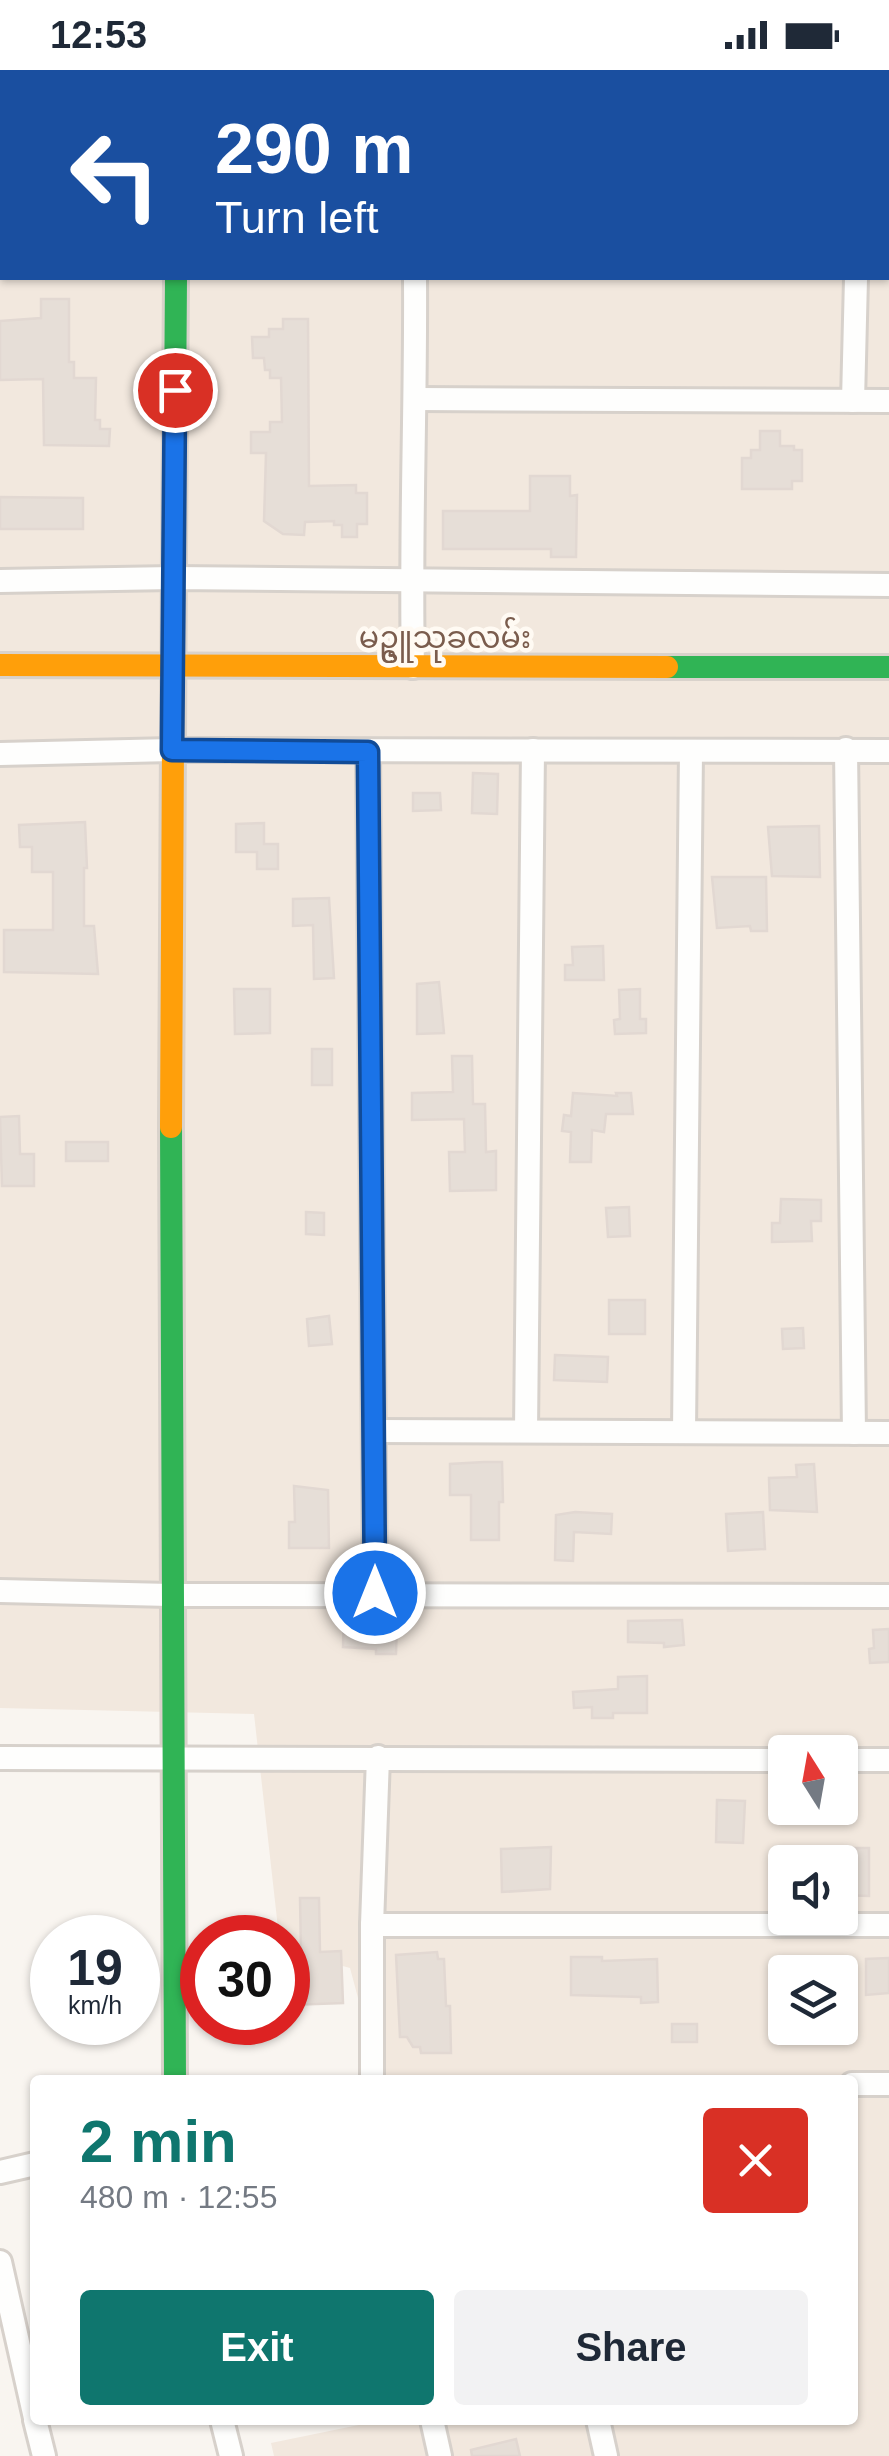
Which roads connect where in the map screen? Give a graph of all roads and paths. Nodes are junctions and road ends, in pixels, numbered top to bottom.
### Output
1 (176, 280) edge
2 (415, 280) edge
3 (856, 280) edge
4 (416, 399) junction
5 (853, 401) junction
6 (889, 401) edge
7 (173, 578) junction
8 (0, 581) edge
9 (411, 581) junction
10 (889, 585) edge
11 (171, 664) junction
12 (0, 665) edge
13 (413, 667) junction
14 (889, 667) edge
15 (172, 750) junction
16 (533, 750) junction
17 (691, 750) junction
18 (846, 750) junction
19 (889, 751) edge
20 (368, 752) junction
21 (0, 754) edge
22 (376, 1431) junction
23 (526, 1431) junction
24 (684, 1432) junction
25 (854, 1433) junction
26 (889, 1433) edge
27 (0, 1591) edge
28 (375, 1593) junction
29 (170, 1595) junction
30 (889, 1596) edge
31 (378, 1757) junction
32 (0, 1758) edge
33 (171, 1758) junction
34 (768, 1760) edge
35 (858, 1760) edge
36 (889, 1760) edge
37 (372, 1925) junction
38 (889, 1925) edge
39 (175, 2075) edge
40 (372, 2075) edge
41 (858, 2084) edge
42 (889, 2084) edge
43 (30, 2165) edge
44 (0, 2172) edge
45 (0, 2262) edge
46 (30, 2397) edge
47 (36, 2425) edge
48 (223, 2425) edge
49 (433, 2425) edge
50 (599, 2425) edge
51 (44, 2456) edge
52 (230, 2456) edge
53 (440, 2456) edge
54 (606, 2456) edge

1 - 7 street
2 - 4 street
3 - 5 street
4 - 5 street
4 - 9 street
5 - 6 street
7 - 8 street
7 - 9 street
7 - 11 street
9 - 10 street
9 - 13 street
11 - 12 street, မဥ္ဇူသုခလမ်း
11 - 13 street, မဥ္ဇူသုခလမ်း
11 - 15 street
13 - 14 street, မဥ္ဇူသုခလမ်း
15 - 20 street
15 - 21 street
15 - 29 street
16 - 17 street
16 - 20 street
16 - 23 street
17 - 18 street
17 - 24 street
18 - 19 street
18 - 25 street
20 - 22 street
22 - 23 street
22 - 28 street
23 - 24 street
24 - 25 street
25 - 26 street
27 - 29 street
28 - 29 street
28 - 30 street
29 - 33 street
31 - 33 street
31 - 34 street
31 - 37 street
32 - 33 street
33 - 39 street
35 - 36 street
37 - 38 street
37 - 40 street
41 - 42 street
43 - 44 street
45 - 46 street
47 - 51 street
48 - 52 street
49 - 53 street
50 - 54 street

